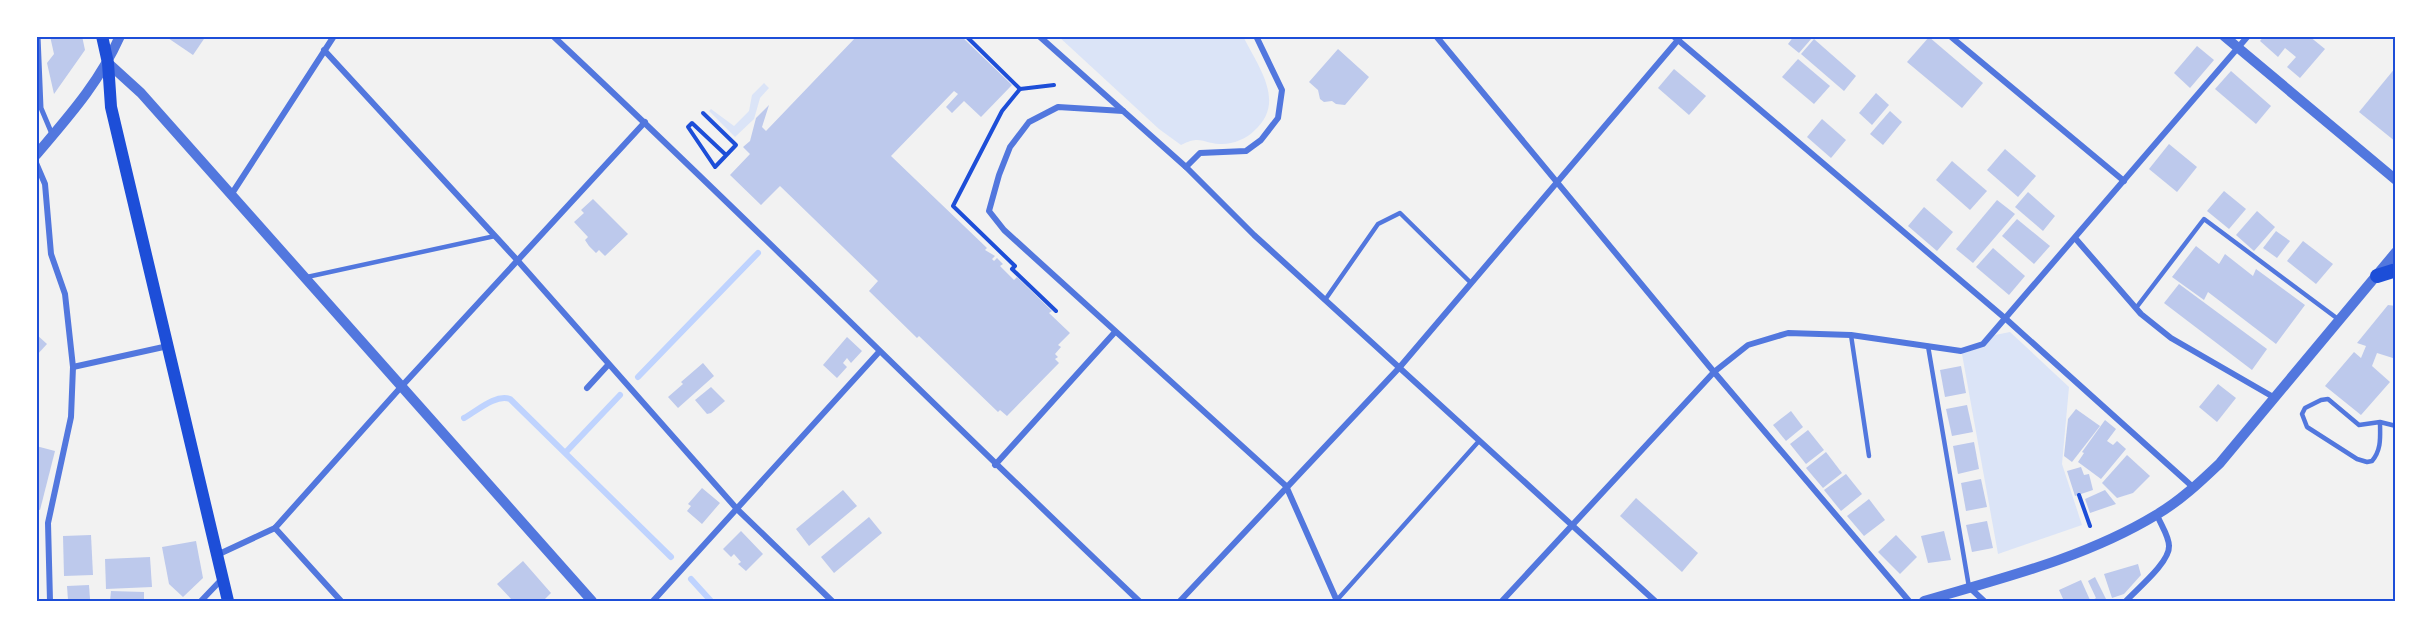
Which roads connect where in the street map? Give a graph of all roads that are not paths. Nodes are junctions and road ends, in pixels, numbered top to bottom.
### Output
1 (38, 36) edge
2 (102, 36) edge
3 (120, 36) edge
4 (334, 36) edge
5 (553, 36) edge
6 (1039, 36) edge
7 (1256, 36) edge
8 (1436, 36) edge
9 (1950, 36) edge
10 (2224, 36) edge
11 (2248, 36) edge
12 (1677, 37) edge
13 (2238, 48) junction
14 (324, 50) junction
15 (108, 63) junction
16 (1123, 111) junction
17 (645, 122) junction
18 (53, 135) junction
19 (36, 155) edge
20 (36, 163) edge
21 (1186, 167) junction
22 (2396, 180) edge
23 (1558, 181) junction
24 (2124, 181) junction
25 (231, 195) junction
26 (495, 236) junction
27 (2075, 238) junction
28 (2396, 252) edge
29 (518, 261) junction
30 (2396, 270) edge
31 (2377, 276) junction
32 (304, 278) junction
33 (1471, 283) junction
34 (1325, 300) junction
35 (2136, 308) junction
36 (2006, 319) junction
37 (2340, 320) junction
38 (1115, 332) junction
39 (1851, 335) junction
40 (168, 346) junction
41 (1928, 346) junction
42 (879, 352) junction
43 (608, 365) junction
44 (73, 368) junction
45 (1399, 368) junction
46 (1714, 372) junction
47 (401, 387) junction
48 (587, 388) dead end
49 (2275, 398) junction
50 (2380, 422) junction
51 (2396, 426) edge
52 (1479, 441) junction
53 (1869, 456) dead end
54 (995, 465) junction
55 (1286, 486) junction
56 (2194, 488) junction
57 (737, 509) junction
58 (2157, 515) junction
59 (1570, 525) junction
60 (275, 528) junction
61 (217, 555) junction
62 (222, 579) junction
63 (1969, 588) junction
64 (50, 601) edge
65 (201, 601) edge
66 (228, 601) edge
67 (341, 601) edge
68 (592, 601) edge
69 (652, 601) edge
70 (832, 601) edge
71 (1138, 601) edge
72 (1180, 601) edge
73 (1337, 601) edge
74 (1502, 601) edge
75 (1655, 601) edge
76 (1909, 601) edge
77 (1924, 601) edge
78 (1984, 601) edge
79 (2126, 601) edge

1 - 18 street
2 - 15 main road
3 - 15 street
4 - 14 street
5 - 17 street
6 - 16 street
7 - 21 street
8 - 23 street
9 - 24 street
10 - 13 street
11 - 13 street
12 - 23 street
12 - 36 street
13 - 22 street
13 - 24 street
14 - 25 street
14 - 26 street
15 - 18 street
15 - 25 street
15 - 40 main road
16 - 21 street
16 - 38 street
17 - 29 street
17 - 42 street
18 - 19 street
20 - 44 street
21 - 34 street
23 - 33 street
23 - 46 street
24 - 27 street
25 - 32 street
26 - 29 street
26 - 32 lane
27 - 35 street
27 - 36 street
28 - 31 street
29 - 43 street
29 - 47 street
30 - 31 highway
31 - 37 street
32 - 47 street
33 - 34 lane
33 - 45 street
34 - 45 street
35 - 37 lane
35 - 49 street
36 - 41 street
36 - 56 street
37 - 49 street
38 - 54 street
38 - 55 street
39 - 41 street
39 - 46 street
39 - 53 lane
40 - 44 street
40 - 61 main road
41 - 63 lane
42 - 54 street
42 - 57 street
43 - 48 street
43 - 57 street
44 - 64 street
45 - 52 street
45 - 55 street
46 - 59 street
46 - 76 street
47 - 60 street
47 - 68 street
49 - 56 street
50 - 50 lane
50 - 51 lane
52 - 59 street
52 - 73 lane
54 - 71 street
55 - 72 street
55 - 73 street
56 - 58 street
57 - 69 street
57 - 70 street
58 - 63 street
58 - 79 street
59 - 74 street
59 - 75 street
60 - 61 street
60 - 67 street
61 - 62 main road
62 - 65 street
62 - 66 main road
63 - 77 street
63 - 78 street

